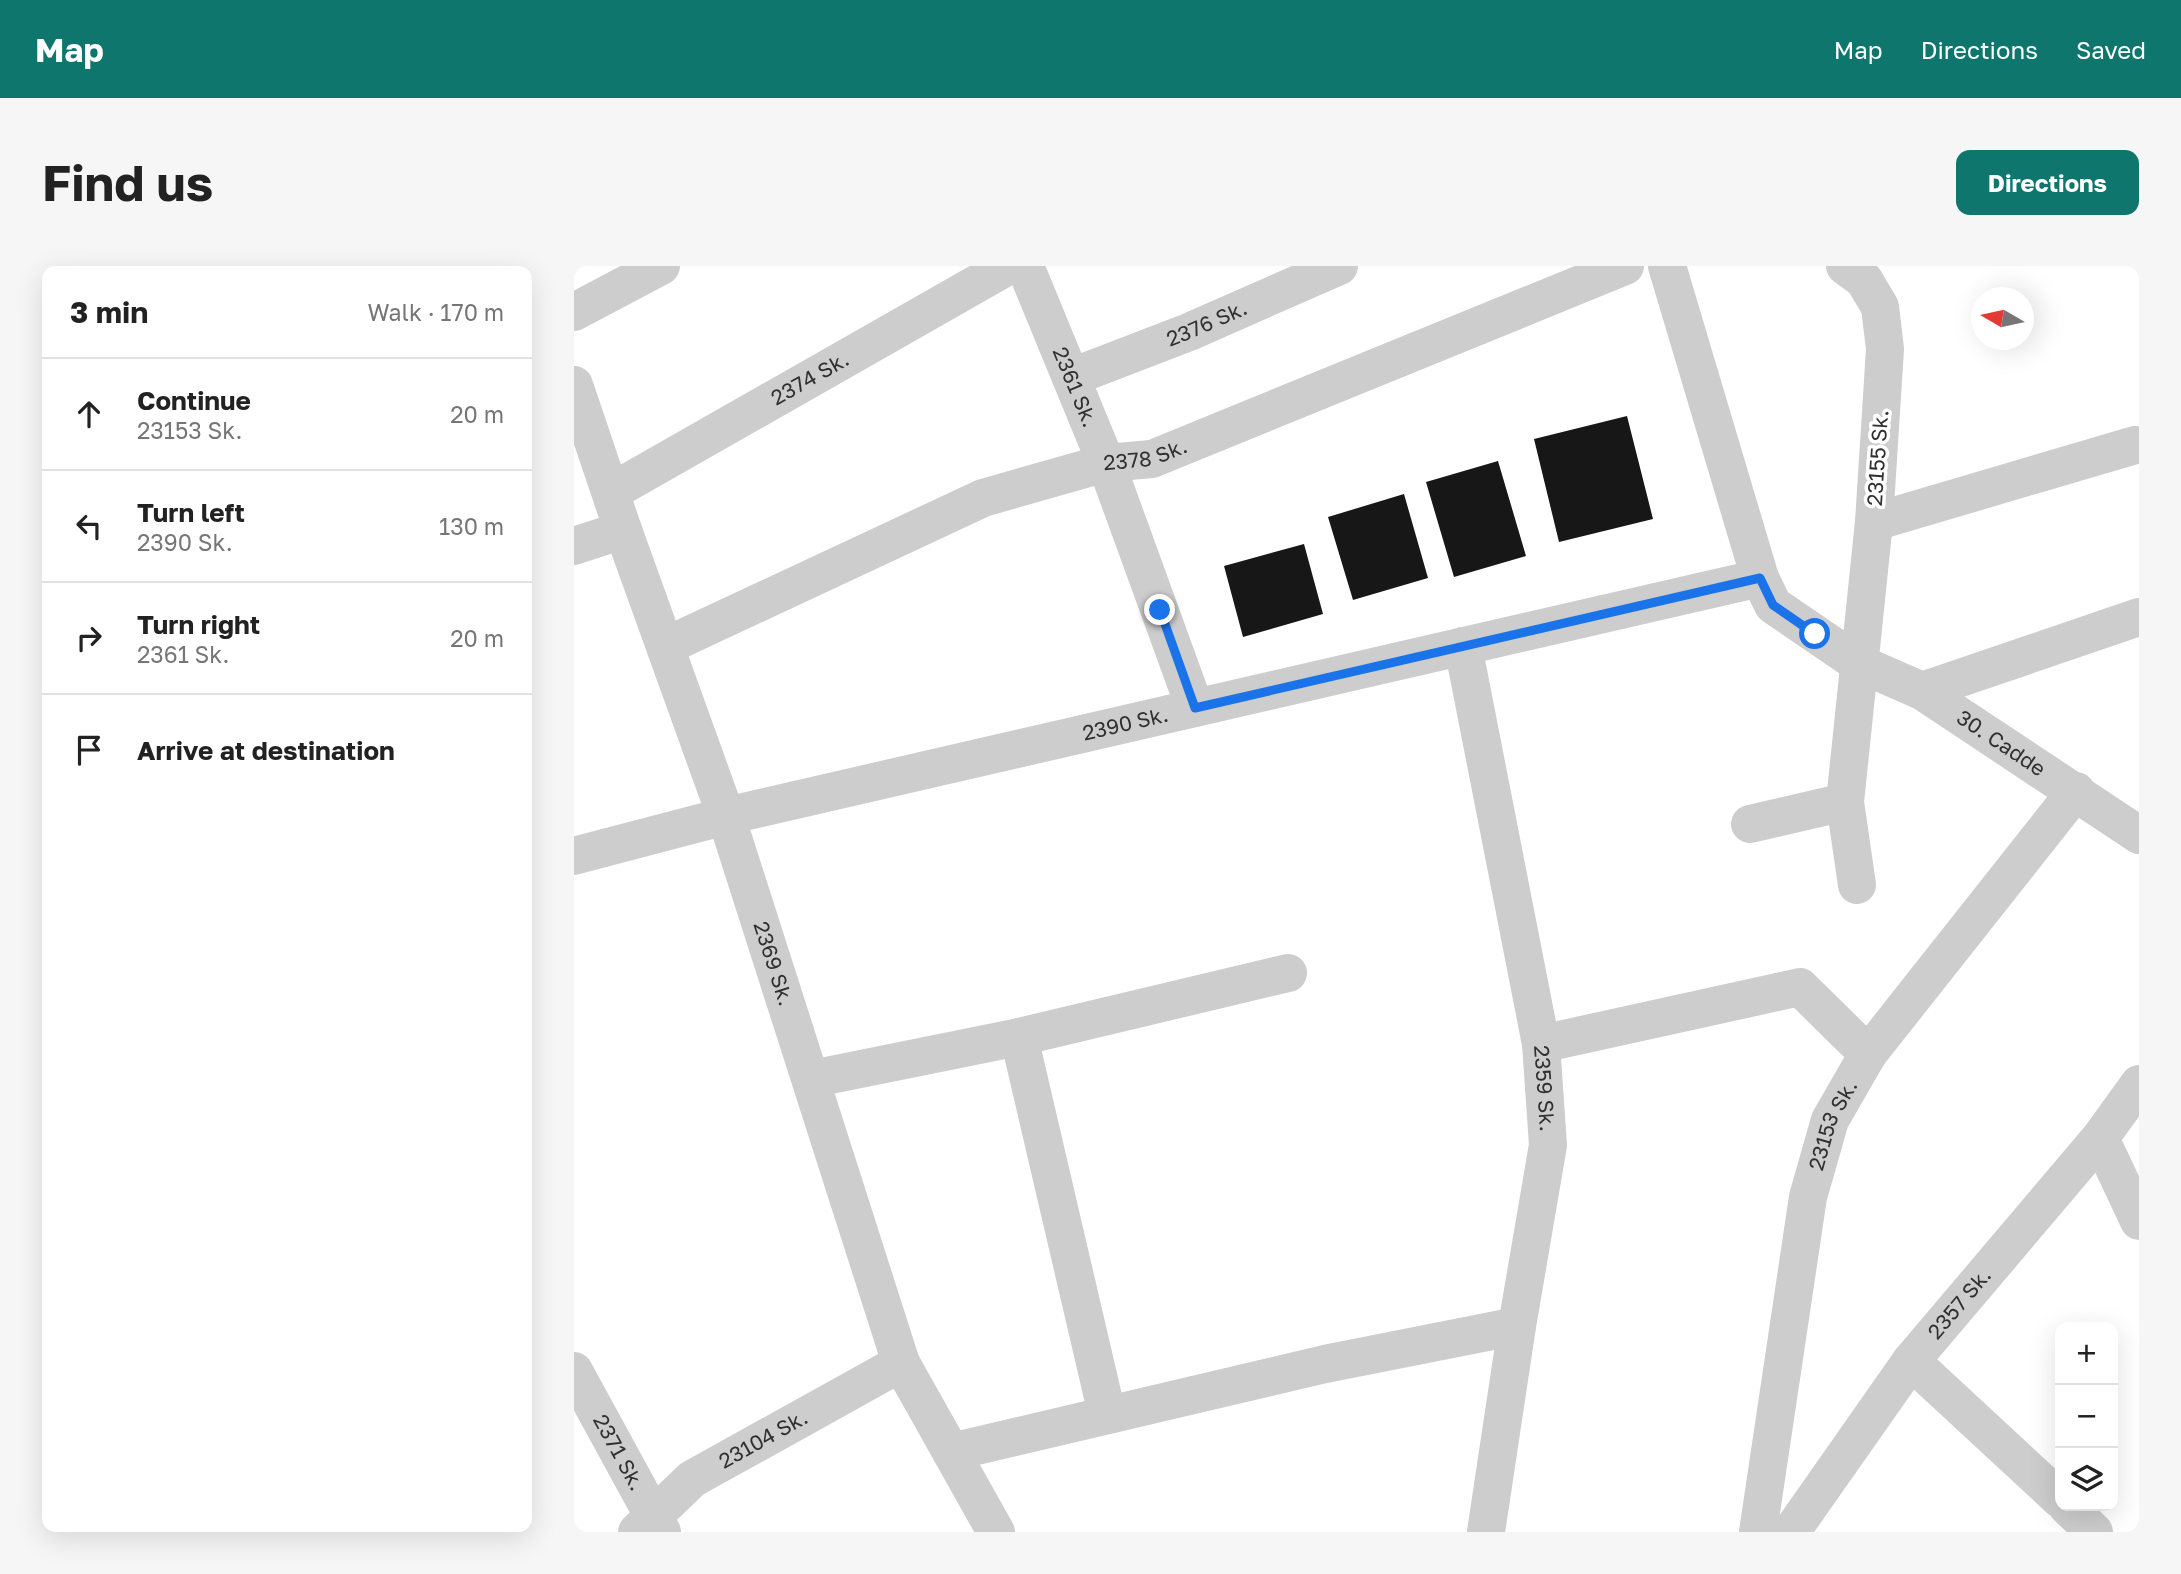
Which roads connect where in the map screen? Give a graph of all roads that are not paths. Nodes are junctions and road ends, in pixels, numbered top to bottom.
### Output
1 (661, 266) edge
2 (1009, 266) edge
3 (1025, 266) edge
4 (1339, 266) edge
5 (1625, 266) edge
6 (1667, 266) edge
7 (1845, 266) edge
8 (574, 312) edge
9 (1072, 377) junction
10 (574, 385) edge
11 (2135, 445) dead end
12 (1106, 463) junction
13 (611, 492) junction
14 (1874, 522) junction
15 (623, 530) junction
16 (574, 546) edge
17 (1760, 578) junction
18 (2139, 617) edge
19 (666, 646) junction
20 (1463, 646) junction
21 (1858, 663) junction
22 (1922, 691) junction
23 (1195, 708) junction
24 (2076, 791) junction
25 (1845, 802) junction
26 (726, 816) junction
27 (1751, 824) dead end
28 (2139, 835) edge
29 (574, 856) edge
30 (1857, 885) dead end
31 (1288, 973) dead end
32 (1019, 1037) junction
33 (1541, 1044) junction
34 (1867, 1054) junction
35 (811, 1079) junction
36 (2139, 1084) edge
37 (2100, 1138) junction
38 (2139, 1221) edge
39 (1517, 1326) junction
40 (1912, 1360) junction
41 (901, 1363) junction
42 (574, 1371) edge
43 (1107, 1414) junction
44 (589, 1431) edge
45 (951, 1451) junction
46 (2055, 1494) edge
47 (2072, 1511) edge
48 (651, 1527) edge
49 (996, 1532) edge
50 (1486, 1532) edge
51 (1758, 1532) edge
52 (1791, 1532) edge
53 (2094, 1532) edge

1 - 8 street
2 - 13 street, 2374 Sk.
3 - 9 street, 2361 Sk.
4 - 9 street, 2376 Sk.
5 - 12 street, 2378 Sk.
6 - 17 street
7 - 14 street, 23155 Sk.
9 - 12 street, 2361 Sk.
10 - 13 street, 2369 Sk.
11 - 14 street
12 - 19 street, 2378 Sk.
12 - 23 street, 2361 Sk.
13 - 15 street, 2369 Sk.
14 - 21 street, 23155 Sk.
15 - 16 street
15 - 19 street, 2369 Sk.
17 - 20 street, 2390 Sk.
17 - 21 street
18 - 22 street
19 - 26 street, 2369 Sk.
20 - 23 street, 2390 Sk.
20 - 33 street, 2359 Sk.
21 - 22 street, 30. Cadde
21 - 25 street
22 - 24 street, 30. Cadde
23 - 26 street, 2390 Sk.
24 - 28 street, 30. Cadde
24 - 34 street, 23153 Sk.
25 - 27 street
25 - 30 street
26 - 29 street, 2390 Sk.
26 - 35 street, 2369 Sk.
31 - 32 street
32 - 35 street
32 - 43 street
33 - 34 street
33 - 39 street, 2359 Sk.
34 - 51 street, 23153 Sk.
35 - 41 street, 2369 Sk.
36 - 37 street, 2357 Sk.
37 - 38 street
37 - 40 street, 2357 Sk.
39 - 43 street
39 - 50 street, 2359 Sk.
40 - 46 street
40 - 52 street, 2357 Sk.
41 - 45 street, 2369 Sk.
41 - 48 street, 23104 Sk.
42 - 44 street, 2371 Sk.
43 - 45 street
44 - 48 street, 2371 Sk.
45 - 49 street, 2369 Sk.
47 - 53 street

